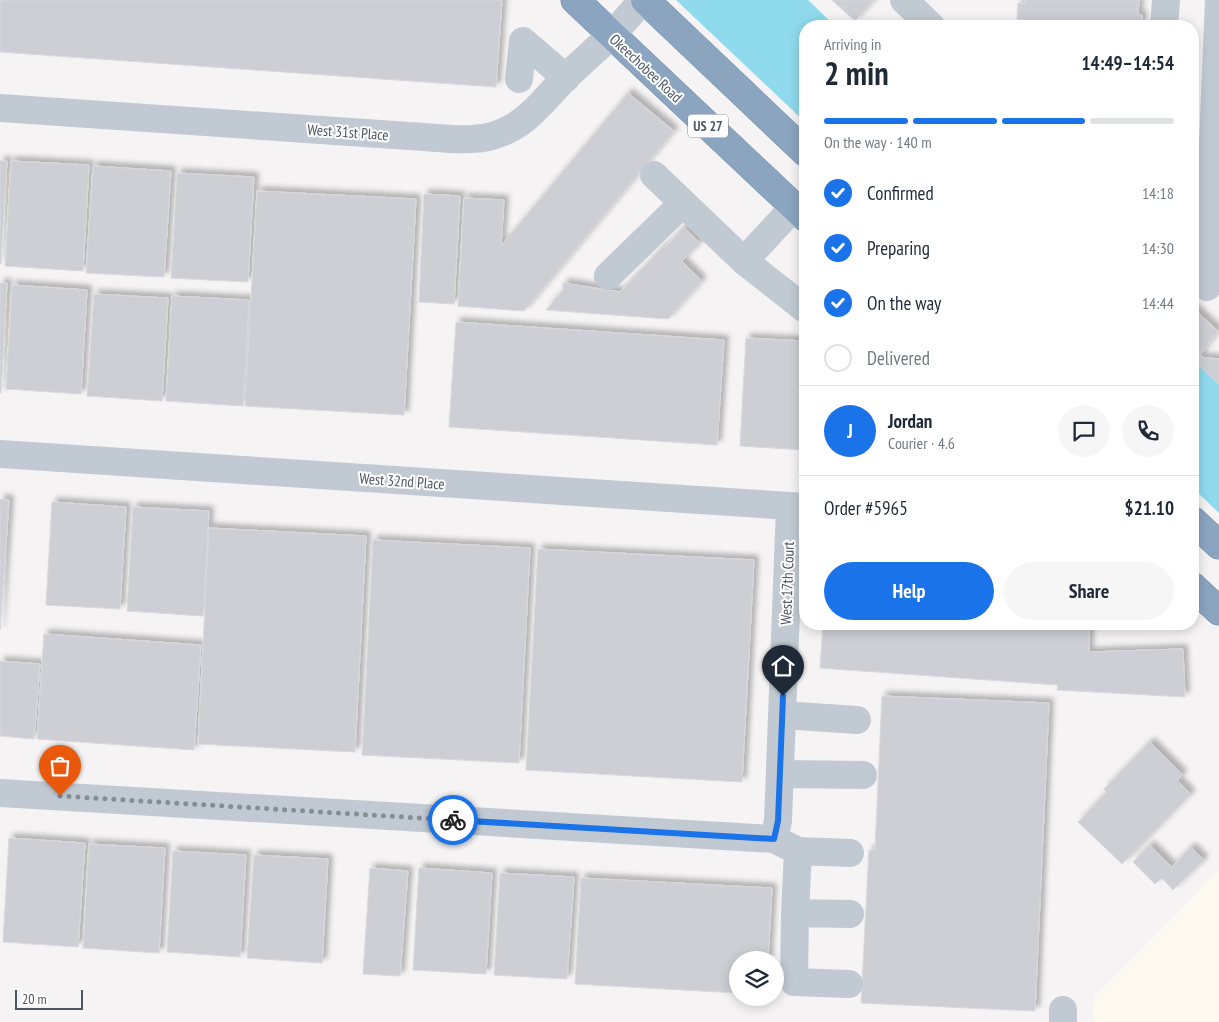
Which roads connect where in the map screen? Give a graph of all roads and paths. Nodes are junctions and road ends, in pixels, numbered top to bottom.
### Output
1 (574, 0) edge
2 (644, 0) edge
3 (904, 0) edge
4 (1166, 0) edge
5 (1219, 0) edge
6 (925, 20) edge
7 (1164, 20) edge
8 (612, 35) junction
9 (519, 78) dead end
10 (566, 78) junction
11 (0, 108) edge
12 (799, 146) edge
13 (1208, 157) edge
14 (654, 175) dead end
15 (683, 203) junction
16 (799, 212) edge
17 (744, 261) junction
18 (608, 276) dead end
19 (1206, 286) edge
20 (799, 304) edge
21 (0, 454) edge
22 (798, 507) edge
23 (1199, 526) edge
24 (1219, 545) edge
25 (1199, 593) edge
26 (1219, 612) edge
27 (782, 716) junction
28 (857, 720) dead end
29 (780, 774) junction
30 (863, 775) dead end
31 (0, 793) edge
32 (774, 839) junction
33 (798, 851) junction
34 (850, 853) dead end
35 (795, 913) junction
36 (850, 914) dead end
37 (849, 984) dead end

1 - 8 highway, Okeechobee Road / US 27
2 - 8 street, West 31st Place
2 - 12 highway
3 - 6 street
4 - 7 street
5 - 13 street
8 - 10 street, West 31st Place
8 - 16 highway, Okeechobee Road / US 27
9 - 10 street
10 - 11 street, West 31st Place
13 - 19 street
14 - 15 street
15 - 17 street
15 - 18 street
16 - 17 street
17 - 20 street
21 - 22 street, West 32nd Place
22 - 27 street, West 17th Court
23 - 24 highway
25 - 26 highway
27 - 28 street
27 - 29 street, West 17th Court
29 - 30 street
29 - 32 street, West 17th Court
31 - 32 street
32 - 33 street
33 - 34 street
33 - 35 street
35 - 36 street
35 - 37 street

